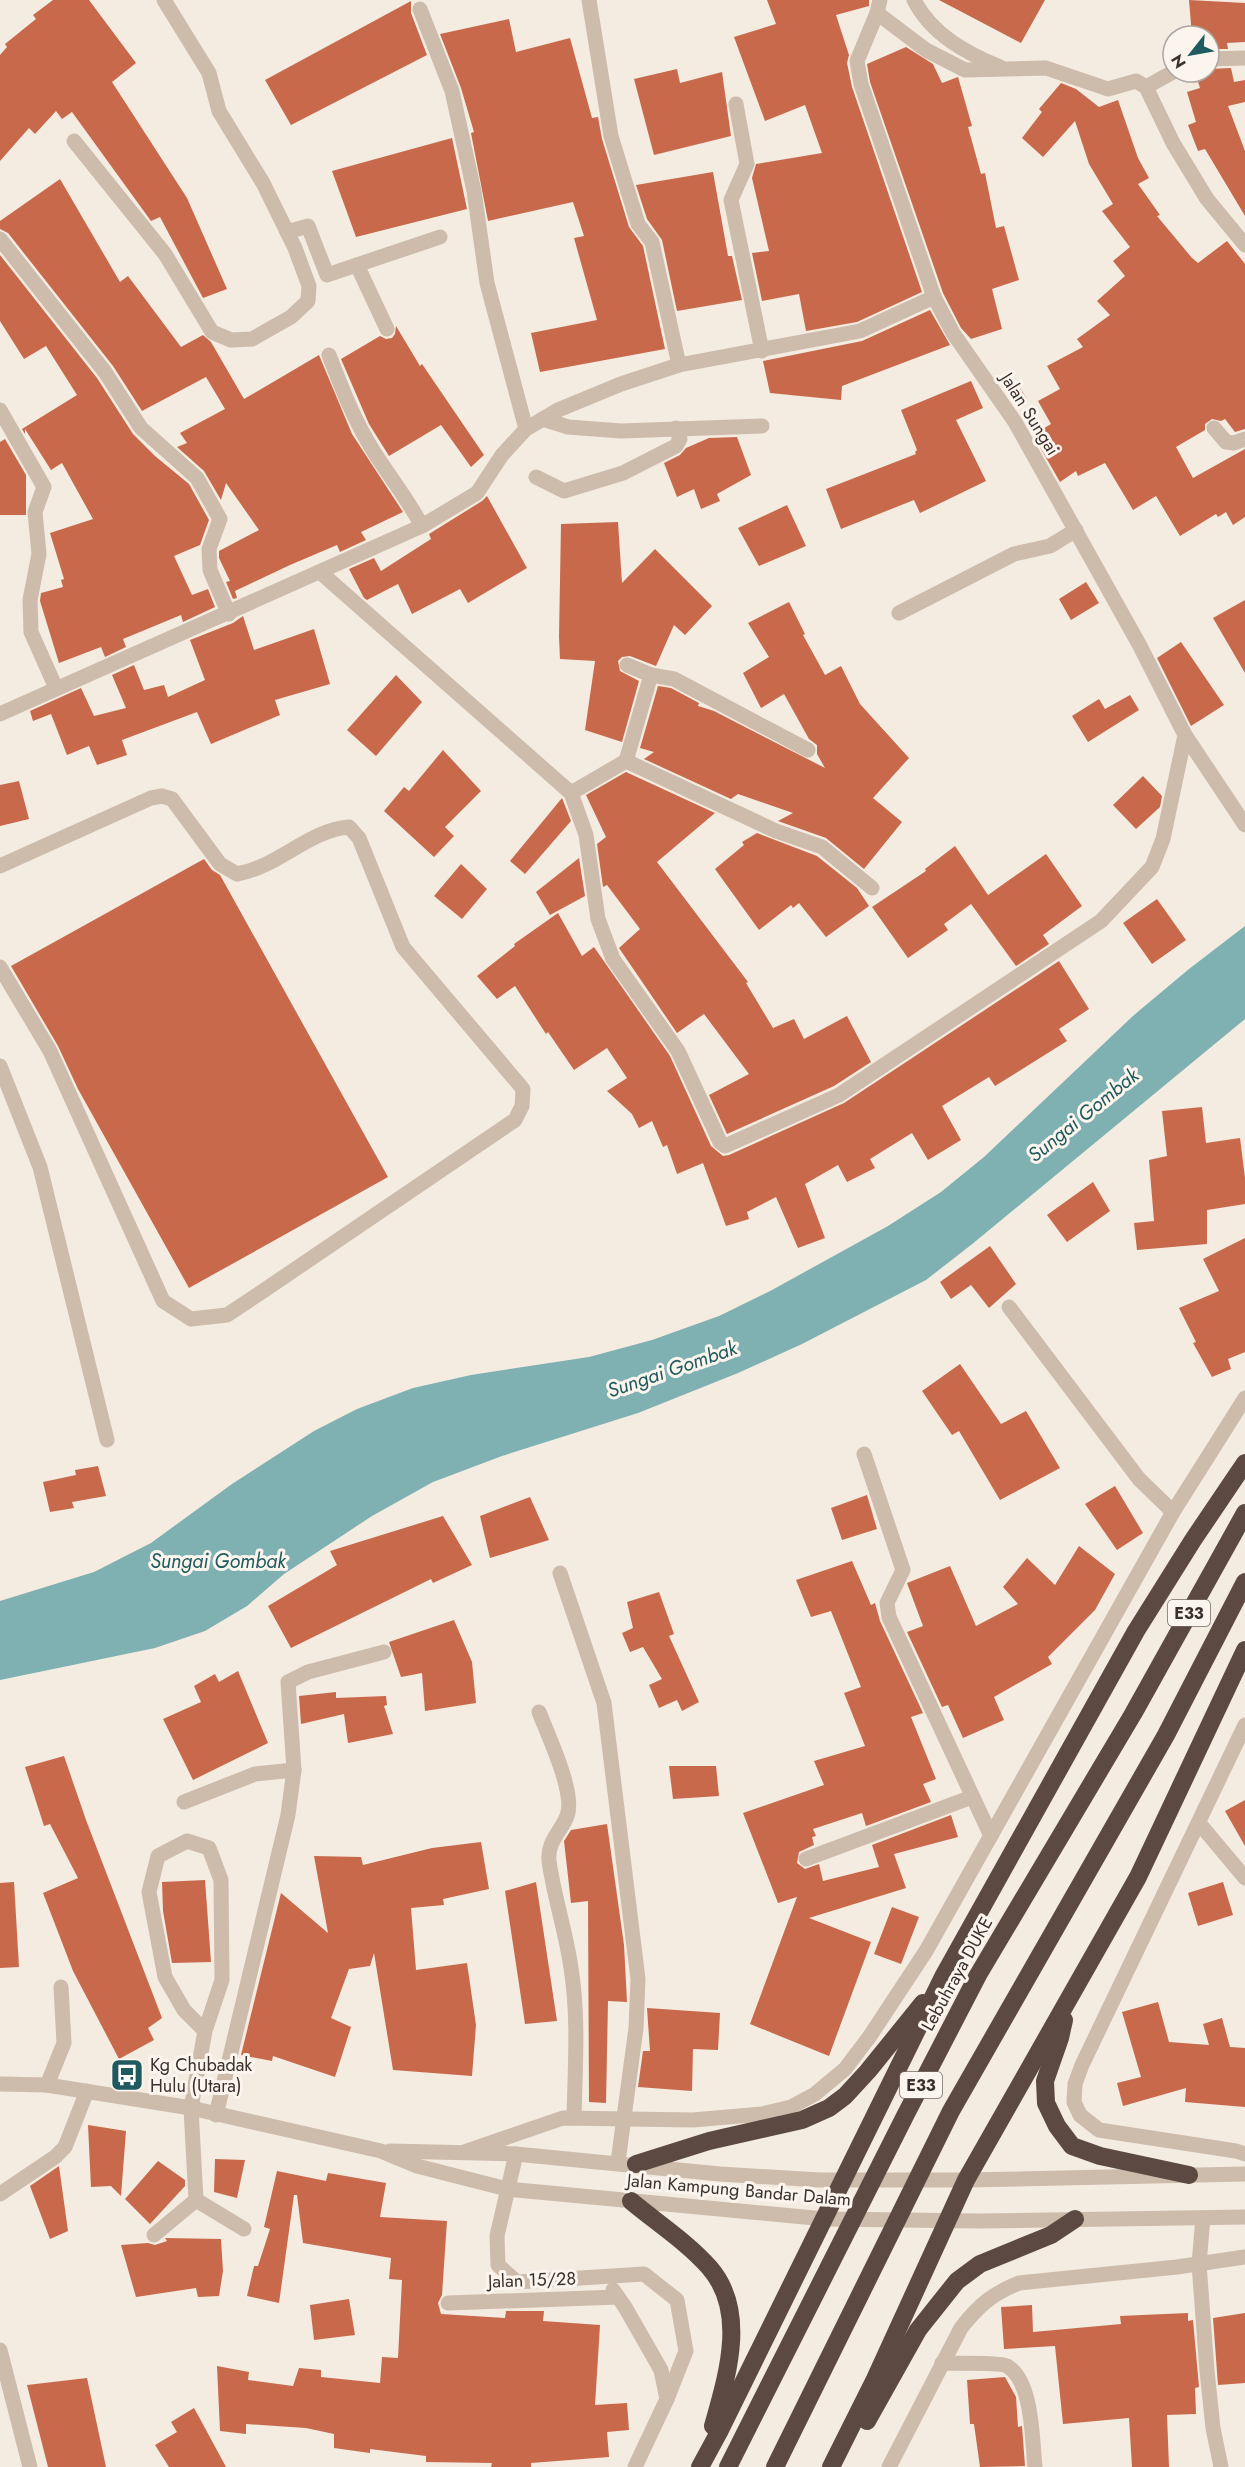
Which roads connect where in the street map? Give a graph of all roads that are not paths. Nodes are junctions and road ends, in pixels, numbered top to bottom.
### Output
1 (164, 0) edge
2 (589, 0) edge
3 (914, 0) edge
4 (878, 7) edge
5 (420, 9) dead end
6 (1245, 58) edge
7 (1221, 59) edge
8 (1008, 71) junction
9 (1161, 79) edge
10 (1146, 87) junction
11 (736, 104) dead end
12 (74, 141) dead end
13 (287, 232) junction
14 (440, 237) dead end
15 (0, 239) edge
16 (1245, 245) edge
17 (357, 265) junction
18 (934, 297) junction
19 (387, 328) dead end
20 (762, 351) junction
21 (329, 355) dead end
22 (679, 365) junction
23 (0, 410) edge
24 (543, 419) junction
25 (762, 426) dead end
26 (676, 428) junction
27 (1214, 428) dead end
28 (526, 429) junction
29 (1245, 439) edge
30 (536, 477) dead end
31 (422, 526) junction
32 (1076, 530) junction
33 (320, 572) junction
34 (899, 613) dead end
35 (229, 614) junction
36 (627, 665) dead end
37 (651, 675) junction
38 (56, 688) junction
39 (0, 714) edge
40 (1185, 735) junction
41 (808, 750) dead end
42 (626, 761) junction
43 (572, 793) junction
44 (1245, 825) edge
45 (0, 866) edge
46 (872, 888) dead end
47 (0, 968) edge
48 (0, 1066) edge
49 (1009, 1307) dead end
50 (1245, 1398) edge
51 (106, 1440) dead end
52 (864, 1454) dead end
53 (1245, 1463) edge
54 (1173, 1512) junction
55 (1245, 1513) edge
56 (560, 1573) dead end
57 (1245, 1582) edge
58 (1245, 1650) edge
59 (384, 1652) dead end
60 (539, 1712) dead end
61 (1245, 1725) edge
62 (294, 1770) junction
63 (972, 1797) junction
64 (184, 1802) dead end
65 (1199, 1823) junction
66 (991, 1836) junction
67 (806, 1859) dead end
68 (1245, 1878) edge
69 (944, 1977) junction
70 (62, 1987) dead end
71 (1067, 2003) junction
72 (205, 2031) junction
73 (0, 2084) edge
74 (47, 2085) junction
75 (87, 2091) junction
76 (191, 2108) junction
77 (216, 2115) junction
78 (574, 2118) junction
79 (624, 2118) junction
80 (381, 2151) junction
81 (464, 2152) junction
82 (516, 2154) junction
83 (1245, 2154) edge
84 (627, 2163) junction
85 (1245, 2174) edge
86 (1189, 2175) junction
87 (844, 2180) junction
88 (966, 2180) junction
89 (507, 2189) junction
90 (0, 2194) edge
91 (196, 2200) junction
92 (631, 2201) junction
93 (1245, 2217) edge
94 (1203, 2218) junction
95 (825, 2219) junction
96 (1075, 2219) junction
97 (949, 2220) junction
98 (244, 2229) dead end
99 (154, 2235) dead end
100 (1245, 2257) edge
101 (1199, 2264) junction
102 (603, 2277) junction
103 (618, 2297) junction
104 (448, 2303) dead end
105 (0, 2350) edge
106 (942, 2363) junction
107 (667, 2399) junction
108 (702, 2463) edge
109 (30, 2467) edge
110 (635, 2467) edge
111 (728, 2467) edge
112 (775, 2467) edge
113 (831, 2467) edge
114 (842, 2467) edge
115 (889, 2467) edge
116 (1035, 2467) edge
117 (1221, 2467) edge

1 - 13 street
2 - 22 street
3 - 8 street
4 - 8 street
4 - 18 street, Jalan Sungai
5 - 28 street
6 - 7 street
8 - 10 street
9 - 10 street
10 - 16 street
11 - 20 street
12 - 13 street
13 - 17 street
14 - 17 street
15 - 35 street
17 - 19 street
18 - 20 street
18 - 32 street, Jalan Sungai
20 - 22 street
21 - 31 street
22 - 24 street
23 - 38 street
24 - 26 street
24 - 28 street
25 - 26 street
26 - 30 street
27 - 29 street
28 - 31 street
31 - 33 street
32 - 34 street
32 - 40 street, Jalan Sungai
33 - 35 street
33 - 43 street
35 - 38 street
36 - 37 street
37 - 41 street
37 - 42 street
38 - 39 street
40 - 43 street
40 - 44 street, Jalan Sungai
42 - 43 street
42 - 46 street
45 - 47 street
48 - 51 street
49 - 54 street
50 - 54 street
52 - 63 street
53 - 69 highway
54 - 66 street
55 - 111 highway, Lebuhraya DUKE / E33
56 - 79 street
57 - 112 highway, E33
58 - 71 highway
59 - 62 street
60 - 78 street
61 - 65 street
62 - 64 street
62 - 77 street
63 - 66 street
63 - 67 street
65 - 68 street
65 - 83 street
66 - 79 street
69 - 84 highway
69 - 87 highway
70 - 74 street
71 - 86 highway
71 - 88 highway
72 - 72 street
72 - 76 street
73 - 74 street, Jalan Kampung Bandar Dalam
74 - 75 street, Jalan Kampung Bandar Dalam
75 - 76 street, Jalan Kampung Bandar Dalam
75 - 90 street
76 - 77 street, Jalan Kampung Bandar Dalam
76 - 91 street
77 - 80 street, Jalan Kampung Bandar Dalam
78 - 79 street
78 - 81 street
79 - 84 street
80 - 81 street, Jalan Kampung Bandar Dalam
80 - 89 street, Jalan Kampung Bandar Dalam
81 - 82 street, Jalan Kampung Bandar Dalam
82 - 84 street, Jalan Kampung Bandar Dalam
82 - 89 street
84 - 87 street, Jalan Kampung Bandar Dalam
85 - 86 street, Jalan Kampung Bandar Dalam
86 - 88 street, Jalan Kampung Bandar Dalam
87 - 88 street, Jalan Kampung Bandar Dalam
87 - 95 highway
88 - 97 highway
89 - 92 street, Jalan Kampung Bandar Dalam
89 - 102 street
91 - 98 street
91 - 99 street
92 - 95 street, Jalan Kampung Bandar Dalam
92 - 108 highway
93 - 94 street, Jalan Kampung Bandar Dalam
94 - 96 street, Jalan Kampung Bandar Dalam
94 - 101 street
95 - 97 street, Jalan Kampung Bandar Dalam
95 - 108 highway
96 - 97 street, Jalan Kampung Bandar Dalam
96 - 114 highway
97 - 113 highway
100 - 101 street
101 - 106 street
101 - 117 street
102 - 103 street
102 - 107 street
103 - 104 street, Jalan 15/28
103 - 107 street
105 - 109 street
106 - 115 street
106 - 116 street
107 - 110 street

